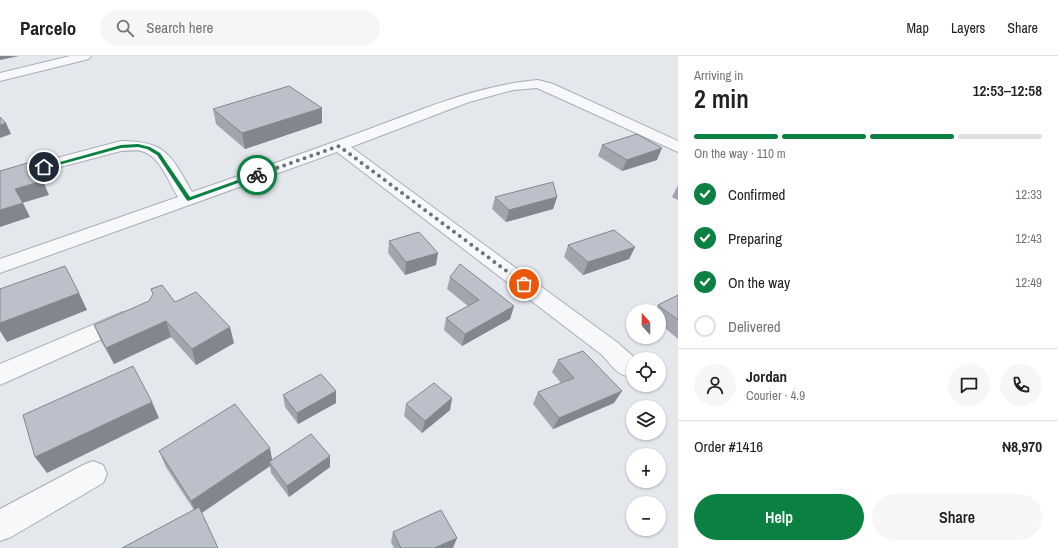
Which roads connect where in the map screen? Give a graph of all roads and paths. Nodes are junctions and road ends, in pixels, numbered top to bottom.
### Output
1 (85, 56) edge
2 (0, 77) edge
3 (339, 146) junction
4 (678, 147) edge
5 (0, 178) edge
6 (188, 199) junction
7 (0, 266) edge
8 (146, 310) edge
9 (626, 364) edge
10 (0, 374) edge
11 (93, 474) dead end
12 (0, 526) edge

1 - 2 street
3 - 4 street
3 - 6 street
3 - 9 street
5 - 6 street
6 - 7 street
8 - 10 street
11 - 12 street

